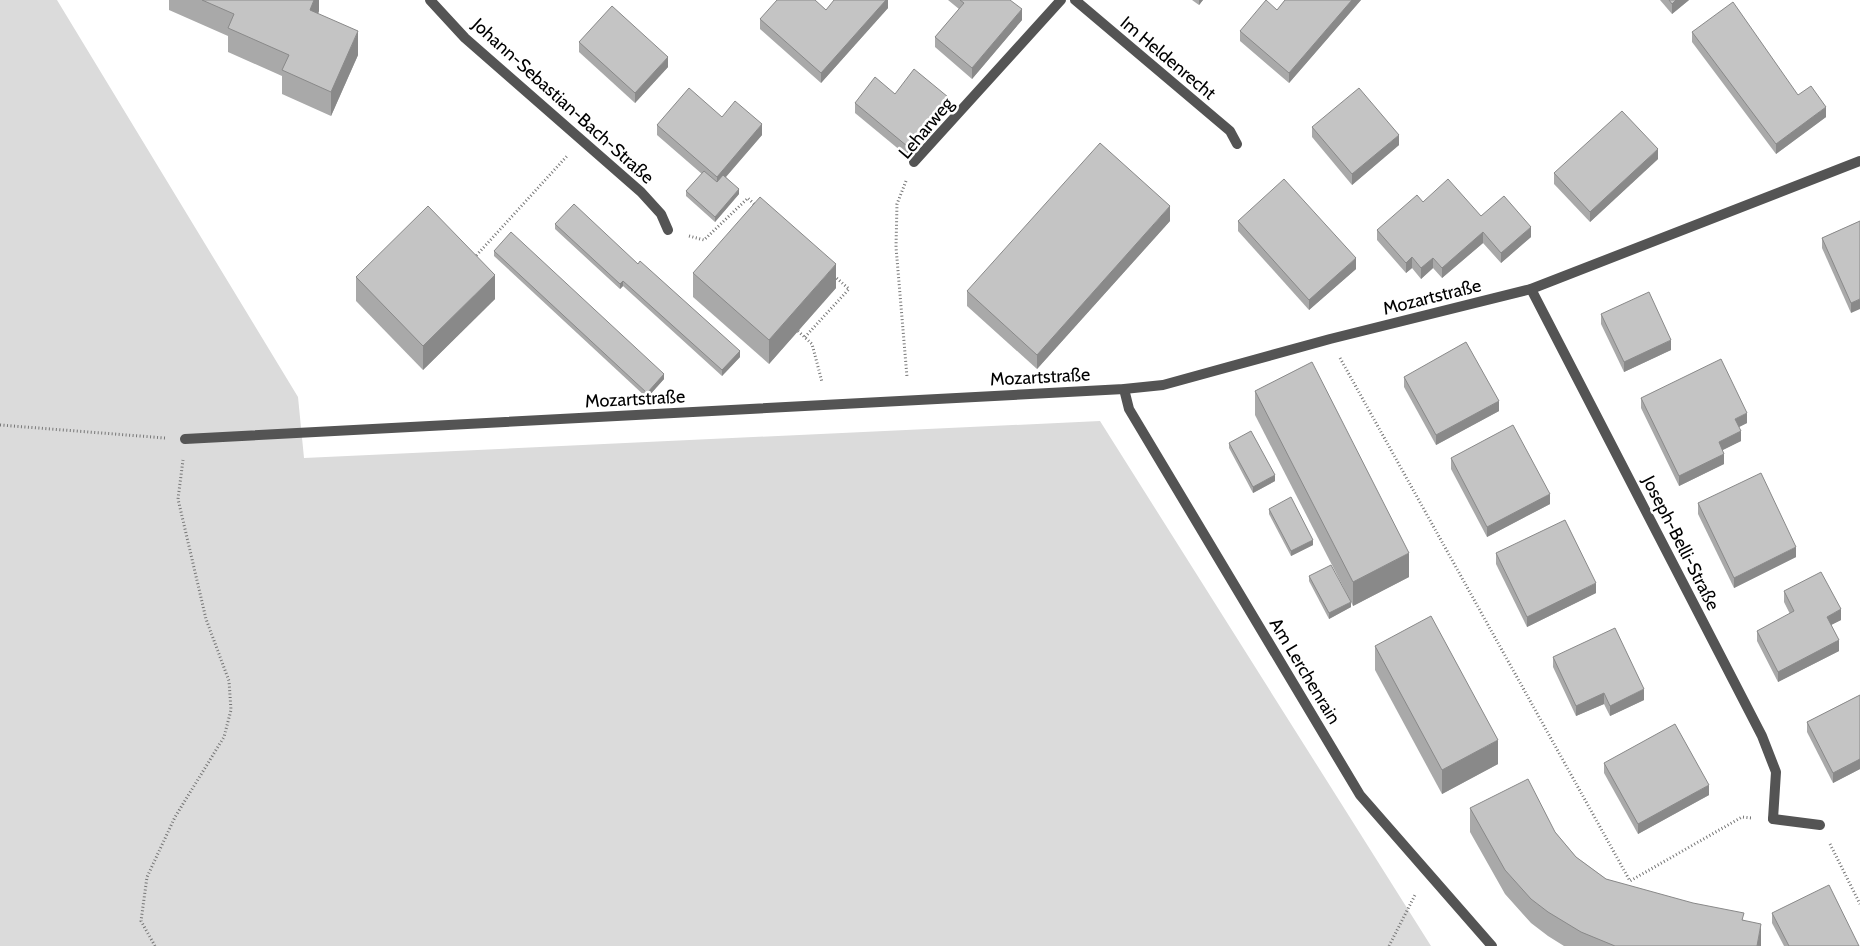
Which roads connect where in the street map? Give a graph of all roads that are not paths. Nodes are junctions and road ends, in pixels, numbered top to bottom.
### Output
1 (430, 0) edge
2 (1062, 0) edge
3 (1075, 0) edge
4 (1237, 144) dead end
5 (1860, 161) edge
6 (914, 162) road end
7 (668, 230) road end
8 (1531, 289) junction
9 (1124, 389) junction
10 (185, 439) road end
11 (1820, 825) road end
12 (1492, 946) edge

1 - 7 street, Johann-Sebastian-Bach-Straße
2 - 6 street, Leharweg
3 - 4 street, Im Heldenrecht
5 - 8 street, Mozartstraße
8 - 9 street, Mozartstraße
8 - 11 street, Joseph-Belli-Straße
9 - 10 street, Mozartstraße
9 - 12 street, Am Lerchenrain

